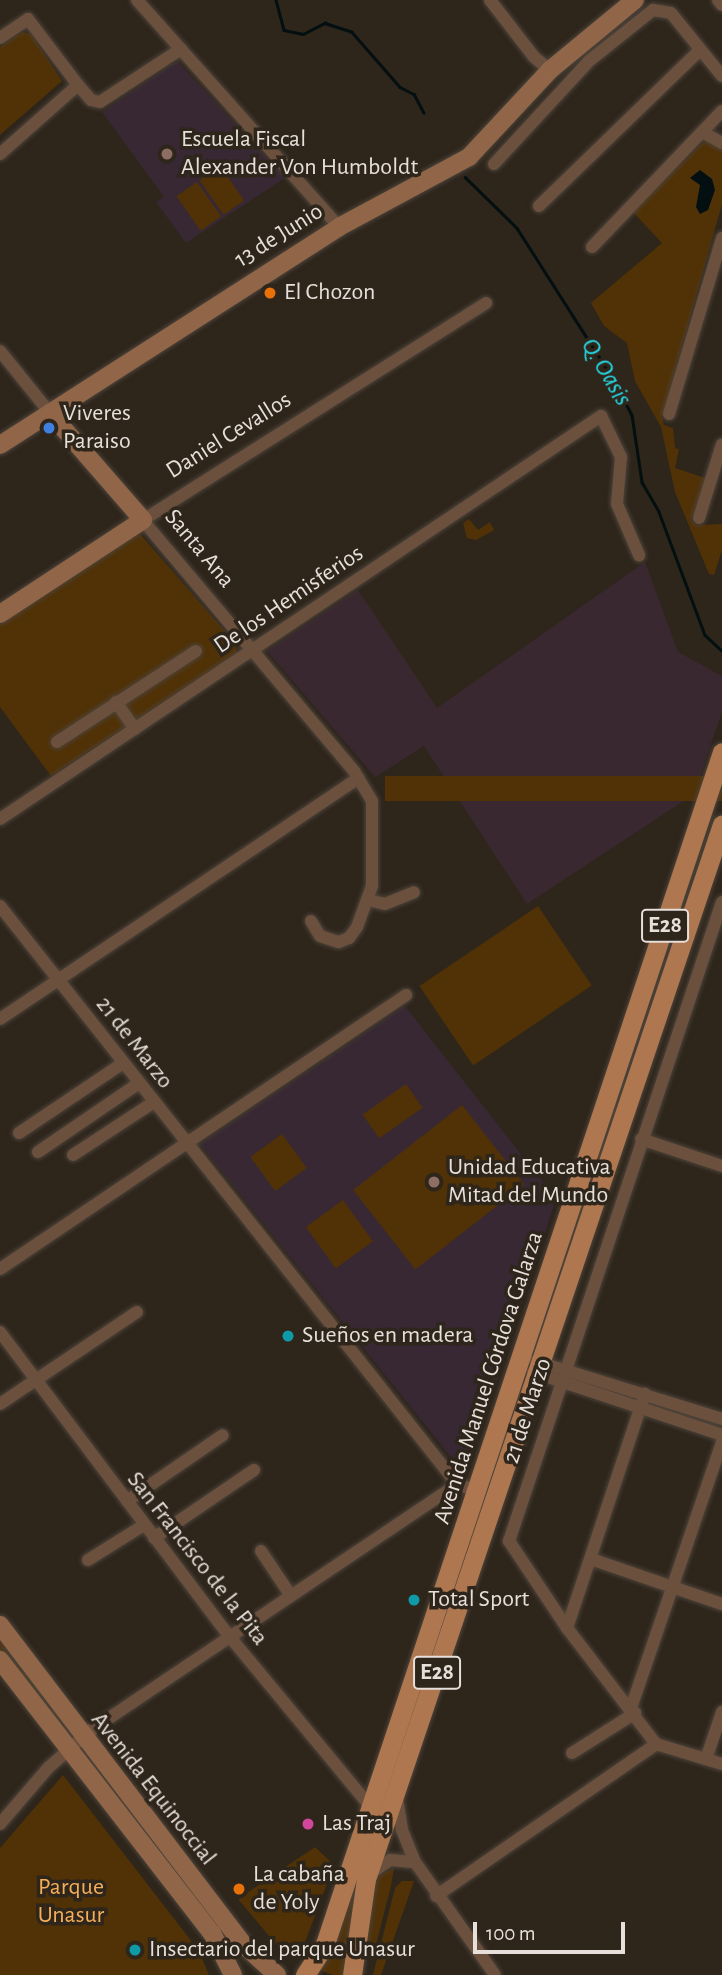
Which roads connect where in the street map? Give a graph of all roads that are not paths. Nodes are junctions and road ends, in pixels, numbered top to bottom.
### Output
1 (137, 0) edge
2 (490, 0) edge
3 (635, 0) edge
4 (718, 0) edge
5 (722, 5) edge
6 (0, 38) edge
7 (181, 49) junction
8 (700, 50) junction
9 (550, 70) junction
10 (722, 76) edge
11 (78, 85) junction
12 (722, 111) edge
13 (704, 132) junction
14 (722, 143) edge
15 (0, 154) edge
16 (494, 163) dead end
17 (539, 206) dead end
18 (339, 227) junction
19 (722, 239) edge
20 (592, 247) dead end
21 (486, 303) dead end
22 (0, 351) edge
23 (50, 413) junction
24 (669, 414) dead end
25 (722, 444) edge
26 (0, 445) edge
27 (699, 519) dead end
28 (143, 520) junction
29 (639, 555) dead end
30 (0, 614) edge
31 (196, 651) dead end
32 (251, 651) junction
33 (116, 702) junction
34 (135, 729) junction
35 (57, 742) dead end
36 (722, 752) edge
37 (358, 778) junction
38 (0, 819) edge
39 (722, 824) edge
40 (414, 892) dead end
41 (368, 900) junction
42 (722, 902) edge
43 (0, 906) edge
44 (311, 922) dead end
45 (57, 980) junction
46 (669, 984) junction
47 (691, 991) junction
48 (406, 995) dead end
49 (0, 1019) edge
50 (123, 1063) junction
51 (139, 1083) junction
52 (607, 1099) junction
53 (154, 1102) junction
54 (627, 1105) junction
55 (19, 1133) dead end
56 (641, 1139) junction
57 (187, 1145) junction
58 (38, 1152) dead end
59 (74, 1155) dead end
60 (722, 1165) edge
61 (0, 1269) edge
62 (137, 1312) dead end
63 (2, 1337) edge
64 (521, 1362) junction
65 (564, 1368) junction
66 (541, 1369) junction
67 (38, 1378) junction
68 (558, 1384) junction
69 (645, 1394) junction
70 (0, 1404) edge
71 (640, 1409) junction
72 (722, 1419) edge
73 (223, 1435) dead end
74 (722, 1435) edge
75 (722, 1442) edge
76 (254, 1470) dead end
77 (457, 1484) junction
78 (479, 1491) junction
79 (127, 1501) junction
80 (144, 1525) junction
81 (154, 1538) junction
82 (261, 1551) dead end
83 (591, 1559) junction
84 (88, 1560) dead end
85 (672, 1587) junction
86 (291, 1596) junction
87 (722, 1604) edge
88 (0, 1625) edge
89 (567, 1628) junction
90 (230, 1637) junction
91 (0, 1660) edge
92 (633, 1711) junction
93 (722, 1712) edge
94 (83, 1737) junction
95 (656, 1744) junction
96 (69, 1750) junction
97 (572, 1753) dead end
98 (706, 1759) junction
99 (722, 1764) edge
100 (396, 1794) junction
101 (369, 1805) junction
102 (0, 1824) edge
103 (415, 1862) junction
104 (366, 1879) junction
105 (436, 1896) junction
106 (233, 1975) edge
107 (277, 1975) edge
108 (305, 1975) edge
109 (352, 1975) edge
110 (495, 1975) edge

1 - 7 street
2 - 9 street
3 - 9 main road, 13 de Junio
4 - 5 street
6 - 11 street
7 - 11 street
7 - 18 street
8 - 10 street
8 - 16 street
8 - 17 street
9 - 18 main road, 13 de Junio
11 - 15 street
12 - 13 street
13 - 14 street
13 - 20 street
18 - 23 main road, 13 de Junio
19 - 24 street
21 - 28 street, Daniel Cevallos
22 - 23 street, Santa Ana
23 - 26 main road, 13 de Junio
23 - 28 main road, Santa Ana
25 - 27 street
28 - 30 main road, Daniel Cevallos
28 - 32 street, Santa Ana
29 - 32 street, De los Hemisferios
31 - 33 street
32 - 34 street, De los Hemisferios
32 - 37 street, Santa Ana
33 - 34 street
33 - 35 street
34 - 38 street, De los Hemisferios
36 - 52 main road, Avenida Manuel Córdova Galarza / E28
37 - 41 street, Santa Ana
37 - 45 street
39 - 46 main road, Avenida Manuel Córdova Galarza / E28
40 - 41 street
41 - 44 street
42 - 47 street, 21 de Marzo
43 - 45 street, 21 de Marzo
45 - 49 street
45 - 50 street, 21 de Marzo
46 - 47 street
46 - 54 main road, Avenida Manuel Córdova Galarza / E28
47 - 56 street, 21 de Marzo
48 - 57 street
50 - 51 street, 21 de Marzo
50 - 55 street
51 - 53 street, 21 de Marzo
51 - 58 street
52 - 54 main road
52 - 64 main road, Avenida Manuel Córdova Galarza / E28
53 - 57 street, 21 de Marzo
53 - 59 street
54 - 66 main road, Avenida Manuel Córdova Galarza / E28
56 - 60 street
56 - 65 street, 21 de Marzo
57 - 61 street
57 - 77 street, 21 de Marzo
62 - 67 street
63 - 67 street, San Francisco de la Pita
64 - 66 street
64 - 78 main road, Avenida Manuel Córdova Galarza / E28
65 - 66 street
65 - 68 street, 21 de Marzo
65 - 69 street
66 - 68 street
66 - 100 main road, Avenida Manuel Córdova Galarza / E28
67 - 70 street
67 - 79 street, San Francisco de la Pita
68 - 71 street
68 - 89 street, 21 de Marzo
69 - 71 street
69 - 72 street
71 - 74 street
71 - 83 street
73 - 79 street
75 - 85 street
76 - 81 street
77 - 78 street
77 - 86 street
78 - 101 main road, Avenida Manuel Córdova Galarza / E28
79 - 80 street, San Francisco de la Pita
80 - 81 street, San Francisco de la Pita
80 - 84 street
81 - 90 street, San Francisco de la Pita
82 - 86 street
83 - 85 street
83 - 89 street
85 - 87 street
85 - 92 street
86 - 90 street
88 - 94 main road, Avenida Equinoccial
89 - 92 street, 21 de Marzo
90 - 94 street
90 - 101 street, San Francisco de la Pita
91 - 96 main road, Avenida Equinoccial
92 - 95 street, 21 de Marzo
92 - 97 street
93 - 98 street
94 - 96 street
94 - 107 main road, Avenida Equinoccial
95 - 98 street
95 - 105 street
96 - 102 street
96 - 106 main road, Avenida Equinoccial
98 - 99 street
100 - 103 street
100 - 104 main road, Avenida Manuel Córdova Galarza / E28
101 - 108 main road, Avenida Manuel Córdova Galarza / E28
103 - 104 street
103 - 105 street
104 - 109 main road, Avenida Manuel Córdova Galarza / E28
105 - 110 street

